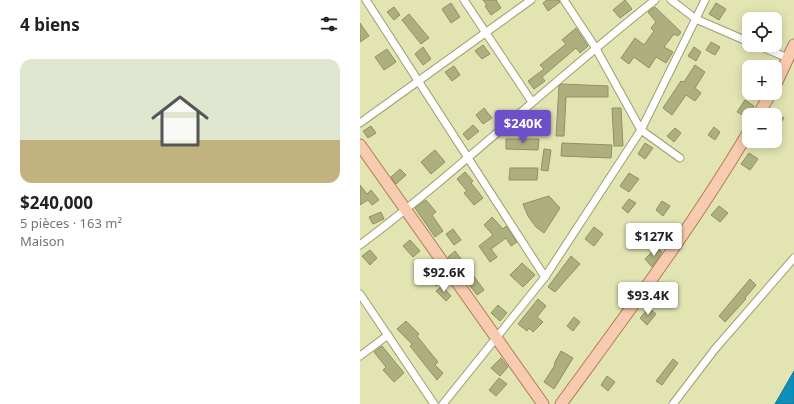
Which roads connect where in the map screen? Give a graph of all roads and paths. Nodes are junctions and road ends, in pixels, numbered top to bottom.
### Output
1 (366, 0) edge
2 (464, 0) edge
3 (531, 0) edge
4 (564, 0) edge
5 (655, 0) edge
6 (671, 0) edge
7 (705, 0) edge
8 (696, 19) junction
9 (486, 32) junction
10 (742, 39) edge
11 (794, 45) edge
12 (595, 47) junction
13 (773, 52) edge
14 (788, 58) junction
15 (782, 71) edge
16 (417, 81) junction
17 (532, 102) junction
18 (360, 123) edge
19 (641, 130) junction
20 (742, 143) edge
21 (360, 145) edge
22 (468, 156) junction
23 (680, 158) dead end
24 (405, 210) junction
25 (360, 244) edge
26 (794, 258) edge
27 (545, 277) junction
28 (360, 294) edge
29 (388, 335) junction
30 (496, 337) junction
31 (360, 356) edge
32 (434, 404) edge
33 (443, 404) edge
34 (543, 404) edge
35 (561, 404) edge
36 (673, 404) edge

1 - 16 street
2 - 9 street
3 - 9 street
4 - 12 street
5 - 12 street
6 - 8 street
7 - 8 street
8 - 10 street
8 - 19 street
9 - 16 street
9 - 17 street
11 - 14 main road
12 - 17 street
12 - 19 street
13 - 14 street
14 - 15 main road
16 - 18 street
16 - 22 street
17 - 22 street
19 - 23 street
19 - 27 street
20 - 35 main road
21 - 24 main road
22 - 24 street
22 - 27 street
24 - 25 street
24 - 30 main road
26 - 36 street
27 - 30 street
28 - 29 street
29 - 31 street
29 - 32 street
30 - 33 street
30 - 34 main road

